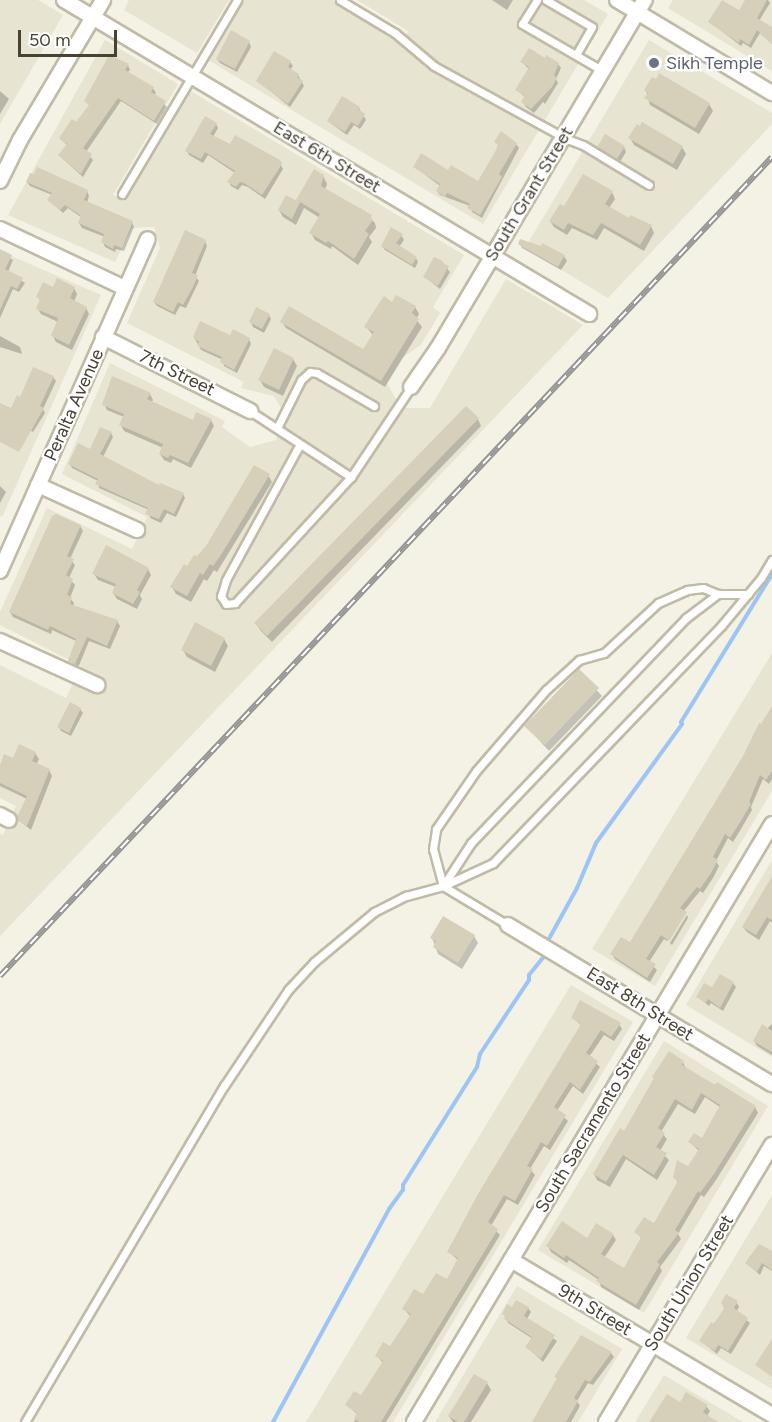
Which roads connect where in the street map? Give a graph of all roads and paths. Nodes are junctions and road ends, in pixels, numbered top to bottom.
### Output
1 (64, 0) edge
2 (103, 0) edge
3 (237, 0) edge
4 (340, 0) edge
5 (537, 0) edge
6 (546, 0) edge
7 (617, 0) edge
8 (641, 6) edge
9 (93, 17) junction
10 (576, 55) junction
11 (603, 71) junction
12 (192, 76) junction
13 (772, 93) edge
14 (564, 136) junction
15 (0, 181) edge
16 (649, 185) dead end
17 (122, 194) dead end
18 (0, 229) edge
19 (148, 239) dead end
20 (492, 256) junction
21 (125, 288) junction
22 (589, 314) dead end
23 (104, 337) junction
24 (411, 387) joint
25 (374, 406) dead end
26 (250, 411) joint
27 (277, 428) junction
28 (300, 444) junction
29 (351, 477) junction
30 (38, 485) junction
31 (137, 530) dead end
32 (6, 541) edge
33 (772, 560) edge
34 (0, 571) edge
35 (718, 594) junction
36 (748, 594) junction
37 (0, 641) edge
38 (97, 685) dead end
39 (772, 824) edge
40 (443, 886) junction
41 (508, 924) joint
42 (658, 1016) junction
43 (772, 1084) edge
44 (772, 1145) edge
45 (511, 1260) junction
46 (653, 1344) junction
47 (772, 1415) edge
48 (26, 1422) edge
49 (414, 1422) edge
50 (606, 1422) edge

1 - 9 street, East 6th Street
2 - 9 street
3 - 12 lane
4 - 14 lane
5 - 10 lane
6 - 10 lane
7 - 8 street
8 - 11 street, South Grant Street
8 - 13 street
9 - 12 street, East 6th Street
9 - 15 street
10 - 11 lane
11 - 14 street, South Grant Street
12 - 17 lane
12 - 20 street, East 6th Street
14 - 16 lane
14 - 20 street, South Grant Street
18 - 21 street
19 - 21 street, Peralta Avenue
20 - 22 street, East 6th Street
20 - 24 street, South Grant Street
21 - 23 street, Peralta Avenue
23 - 26 street, 7th Street
23 - 30 street, Peralta Avenue
24 - 29 lane
25 - 27 lane
26 - 27 lane
27 - 28 lane
28 - 29 lane
28 - 29 lane
30 - 31 street
30 - 32 street, Peralta Avenue
32 - 34 street, Peralta Avenue
33 - 36 lane
35 - 36 lane
35 - 40 lane
35 - 40 lane
36 - 40 lane
37 - 38 street
39 - 42 street, South Sacramento Street
40 - 41 lane
40 - 48 lane
41 - 42 street, East 8th Street
42 - 43 street, East 8th Street
42 - 45 street, South Sacramento Street
44 - 46 street, South Union Street
45 - 46 street, 9th Street
45 - 49 street, South Sacramento Street
46 - 47 street, 9th Street
46 - 50 street, South Union Street

